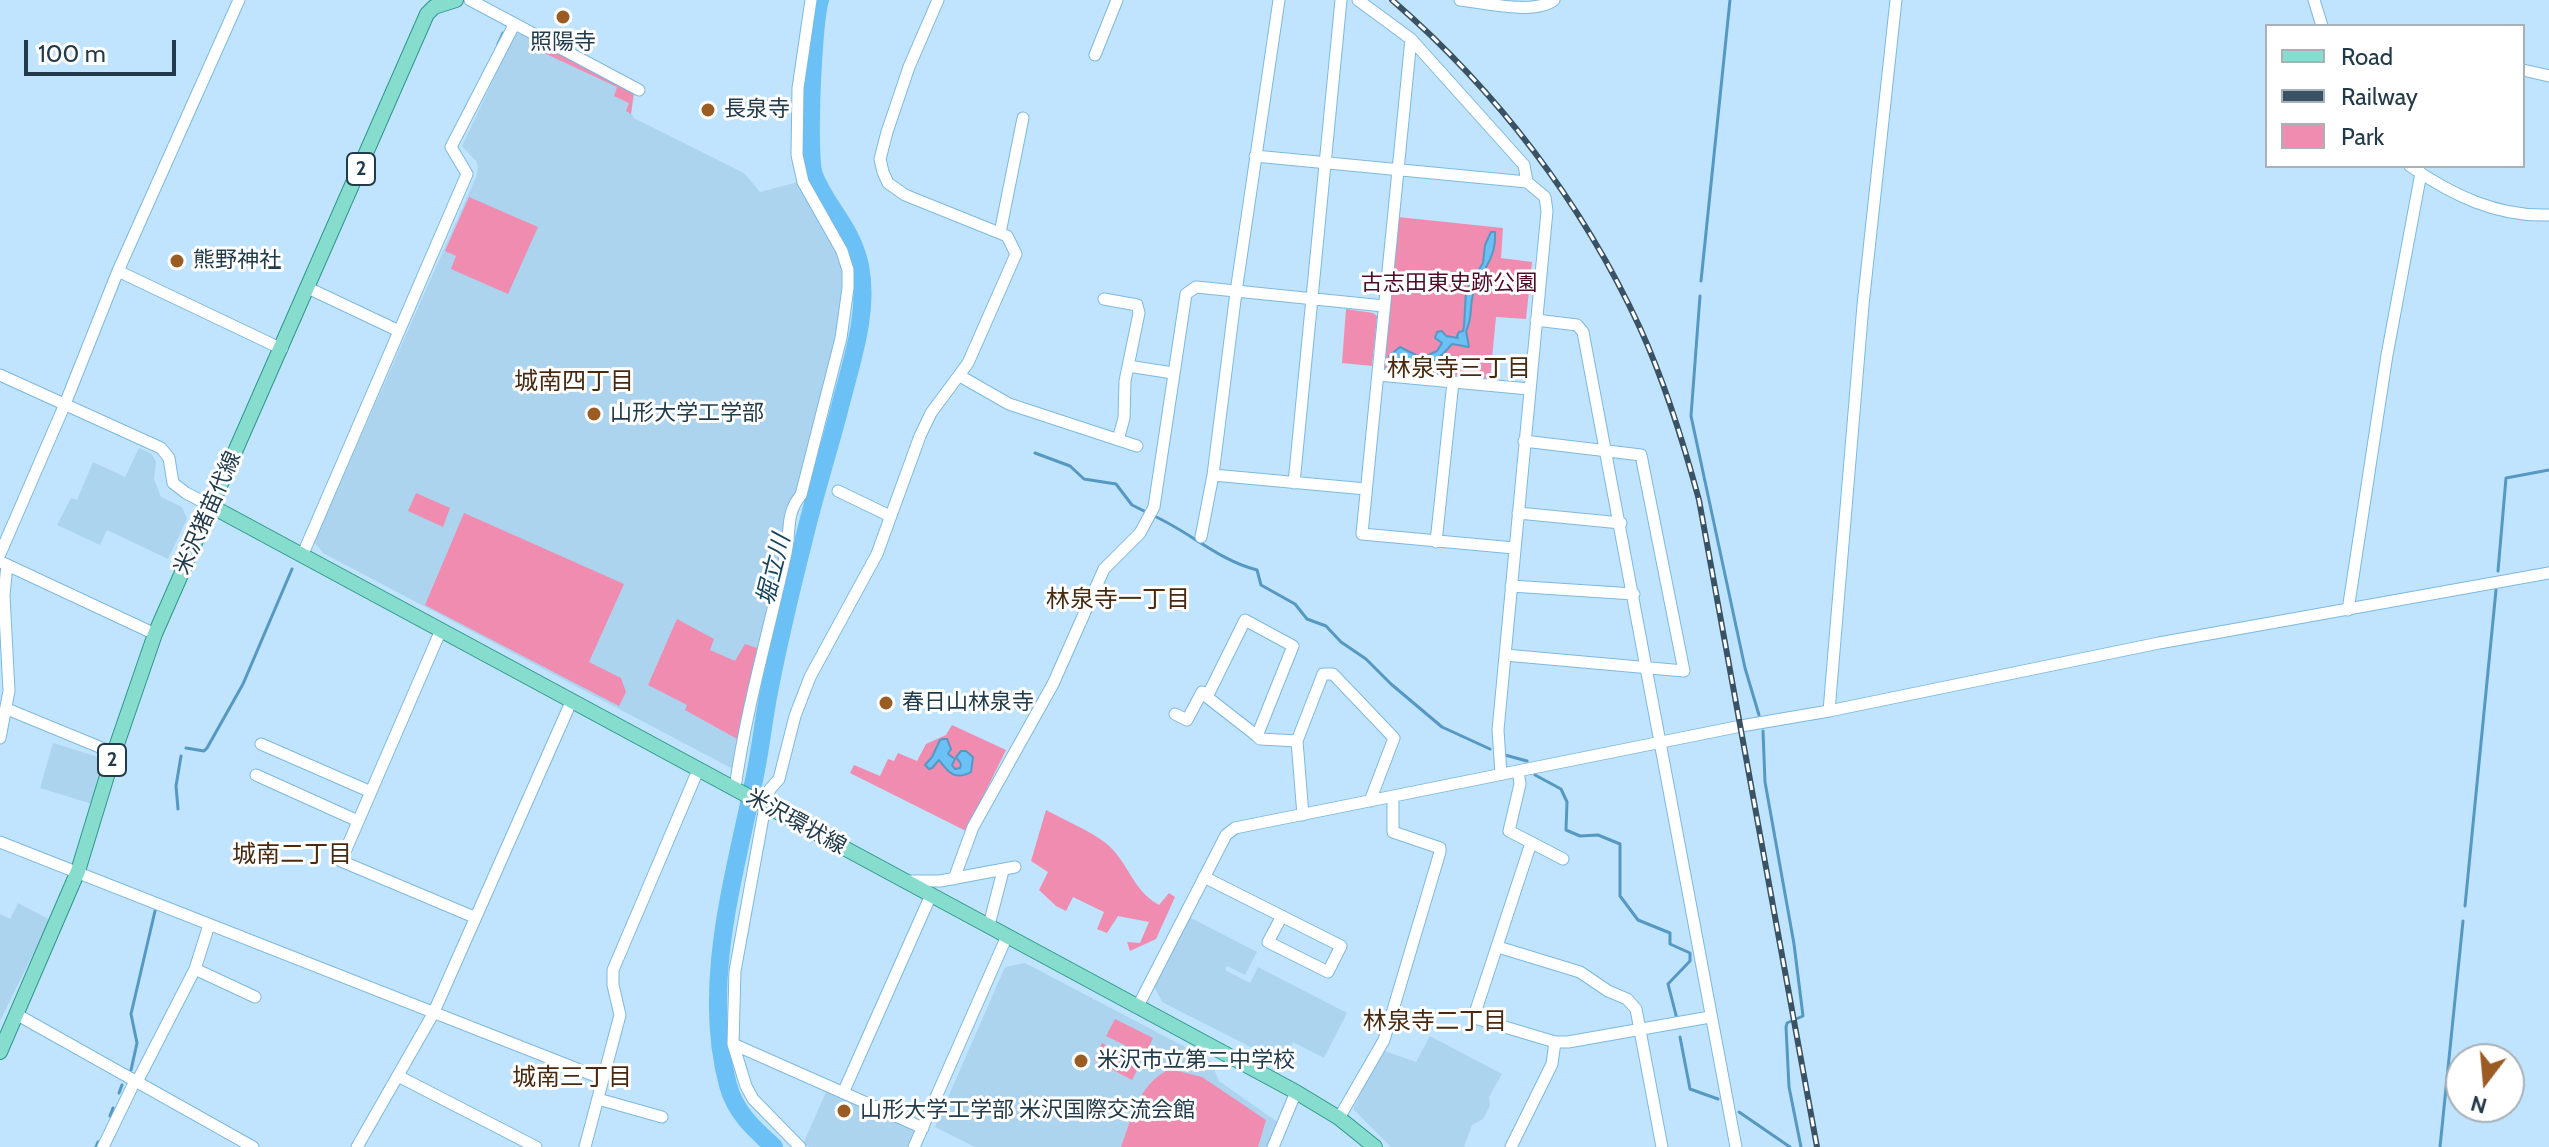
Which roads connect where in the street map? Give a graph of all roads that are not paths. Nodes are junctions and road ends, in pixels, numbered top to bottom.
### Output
1 (239, 0) edge
2 (470, 0) edge
3 (938, 0) edge
4 (1117, 0) edge
5 (1279, 0) edge
6 (1341, 0) edge
7 (1358, 0) edge
8 (1460, 0) edge
9 (1554, 0) edge
10 (1896, 0) edge
11 (2314, 0) edge
12 (453, 1) edge
13 (809, 1) edge
14 (2321, 24) edge
15 (514, 25) junction
16 (1411, 39) junction
17 (1095, 55) dead end
18 (2525, 70) edge
19 (2549, 76) edge
20 (639, 90) dead end
21 (1023, 118) dead end
22 (1255, 156) junction
23 (1325, 163) junction
24 (2413, 168) edge
25 (1398, 170) junction
26 (2421, 173) junction
27 (1527, 182) junction
28 (2549, 215) edge
29 (1000, 233) junction
30 (118, 271) junction
31 (308, 288) junction
32 (1236, 292) junction
33 (1104, 299) dead end
34 (1313, 299) junction
35 (1384, 306) junction
36 (1536, 320) junction
37 (399, 331) junction
38 (282, 349) junction
39 (1128, 366) junction
40 (1173, 373) junction
41 (0, 375) edge
42 (1378, 375) junction
43 (960, 376) junction
44 (1453, 382) junction
45 (1529, 389) junction
46 (65, 404) junction
47 (1118, 440) junction
48 (1524, 441) junction
49 (1137, 446) dead end
50 (1606, 449) junction
51 (1213, 475) junction
52 (1294, 483) junction
53 (1366, 489) junction
54 (838, 491) dead end
55 (211, 506) junction
56 (1518, 513) junction
57 (890, 516) junction
58 (1621, 523) junction
59 (1201, 537) dead end
60 (1436, 542) junction
61 (1514, 548) junction
62 (0, 554) edge
63 (302, 556) junction
64 (3, 563) edge
65 (2549, 573) edge
66 (1511, 586) junction
67 (1634, 594) junction
68 (2, 596) edge
69 (2348, 610) junction
70 (441, 630) junction
71 (155, 634) junction
72 (1505, 655) junction
73 (1648, 668) junction
74 (1208, 694) junction
75 (572, 700) junction
76 (7, 709) junction
77 (1829, 711) junction
78 (1175, 714) dead end
79 (1257, 736) junction
80 (0, 738) edge
81 (1297, 741) junction
82 (261, 744) dead end
83 (1662, 744) junction
84 (114, 753) junction
85 (699, 768) junction
86 (1518, 771) junction
87 (1501, 774) junction
88 (256, 775) dead end
89 (736, 789) junction
90 (371, 792) junction
91 (1393, 797) junction
92 (1370, 801) junction
93 (764, 804) junction
94 (1303, 815) junction
95 (358, 821) junction
96 (0, 842) edge
97 (1531, 843) junction
98 (1563, 859) dead end
99 (78, 871) junction
100 (1204, 877) junction
101 (954, 879) junction
102 (903, 881) junction
103 (931, 895) junction
104 (1174, 907) dead end
105 (1185, 914) junction
106 (1282, 916) junction
107 (474, 917) junction
108 (209, 925) junction
109 (989, 925) junction
110 (1007, 936) junction
111 (1498, 947) junction
112 (195, 969) junction
113 (255, 997) dead end
114 (1138, 1006) junction
115 (16, 1014) junction
116 (433, 1014) junction
117 (1710, 1017) junction
118 (1640, 1031) junction
119 (1555, 1042) junction
120 (733, 1044) junction
121 (0, 1052) edge
122 (398, 1076) junction
123 (603, 1079) junction
124 (135, 1081) junction
125 (1296, 1092) junction
126 (843, 1093) junction
127 (598, 1099) junction
128 (662, 1117) dead end
129 (1339, 1118) junction
130 (923, 1128) junction
131 (103, 1147) edge
132 (253, 1147) edge
133 (357, 1147) edge
134 (536, 1147) edge
135 (585, 1147) edge
136 (800, 1147) edge
137 (914, 1147) edge
138 (1273, 1147) edge
139 (1375, 1147) edge
140 (1511, 1147) edge
141 (1662, 1147) edge
142 (1736, 1147) edge

1 - 30 street
2 - 15 street
3 - 29 street
4 - 17 street
5 - 22 street
6 - 23 street
7 - 16 street
8 - 9 street
10 - 77 street
11 - 14 street
12 - 31 main road, 米沢猪苗代線 / 2
13 - 89 street
15 - 20 street
15 - 37 street
16 - 25 street
16 - 27 street
18 - 19 street
21 - 29 street
22 - 23 street
22 - 32 street
23 - 25 street
23 - 34 street
24 - 26 street
25 - 27 street
25 - 35 street
26 - 28 street
26 - 69 street
27 - 36 street
29 - 43 street
30 - 38 street
30 - 46 street
31 - 37 street
31 - 38 main road, 米沢猪苗代線 / 2
32 - 34 street
32 - 40 street
32 - 51 street
33 - 39 street
34 - 35 street
34 - 52 street
35 - 42 street
36 - 45 street
36 - 50 street
37 - 63 street
38 - 55 main road, 米沢猪苗代線 / 2
39 - 40 street
39 - 47 street
40 - 101 street
41 - 46 street
42 - 44 street
42 - 53 street
43 - 47 street
43 - 57 street
44 - 45 street
44 - 60 street
45 - 48 street
46 - 55 street
46 - 62 street
47 - 49 street
48 - 50 street
48 - 56 street
50 - 58 street
50 - 73 street
51 - 52 street
51 - 59 street
52 - 53 street
53 - 60 street
54 - 57 street
55 - 63 main road, 米沢環状線
55 - 71 main road, 米沢猪苗代線 / 2
56 - 58 street
56 - 61 street
57 - 93 street
58 - 67 street
60 - 61 street
61 - 66 street
63 - 70 main road, 米沢環状線
64 - 68 street
64 - 71 street
65 - 69 street
66 - 67 street
66 - 72 street
67 - 73 street
68 - 76 street
69 - 77 street
70 - 75 main road, 米沢環状線
70 - 90 street
71 - 84 main road, 米沢猪苗代線 / 2
72 - 73 street
72 - 87 street
73 - 83 street
74 - 78 street
74 - 79 street
74 - 79 street
75 - 85 main road, 米沢環状線
75 - 107 street
76 - 80 street
76 - 84 street
77 - 83 street
79 - 81 street
81 - 92 street
81 - 94 street
82 - 90 street
83 - 86 street
83 - 117 street
84 - 99 main road, 米沢猪苗代線 / 2
85 - 89 main road, 米沢環状線
85 - 123 street
86 - 87 street
86 - 97 street
87 - 91 street
88 - 95 street
89 - 93 main road, 米沢環状線
90 - 95 street
91 - 92 street
91 - 129 street
92 - 94 street
93 - 102 main road, 米沢環状線
93 - 120 street
94 - 100 street
95 - 107 street
96 - 99 street
97 - 98 street
97 - 111 street
99 - 108 street
99 - 115 main road, 米沢猪苗代線 / 2
100 - 105 street
100 - 106 street
101 - 102 street
101 - 109 street
102 - 103 main road, 米沢環状線
103 - 109 main road, 米沢環状線
103 - 126 street
104 - 105 street
105 - 114 street
106 - 106 street
107 - 116 street
108 - 112 street
108 - 116 street
109 - 110 main road, 米沢環状線
110 - 114 main road, 米沢環状線
110 - 130 street
111 - 118 street
111 - 119 street
112 - 113 street
112 - 124 street
114 - 125 main road, 米沢環状線
115 - 121 main road, 米沢猪苗代線 / 2
115 - 124 street
116 - 122 street
116 - 123 street
117 - 118 street
117 - 142 street
118 - 119 street
118 - 141 street
119 - 140 street
120 - 126 street
120 - 136 street
122 - 133 street
122 - 134 street
123 - 127 street
124 - 131 street
124 - 132 street
125 - 129 main road, 米沢環状線
125 - 138 street
126 - 130 street
127 - 128 street
127 - 135 street
129 - 139 main road, 米沢環状線
130 - 137 street

